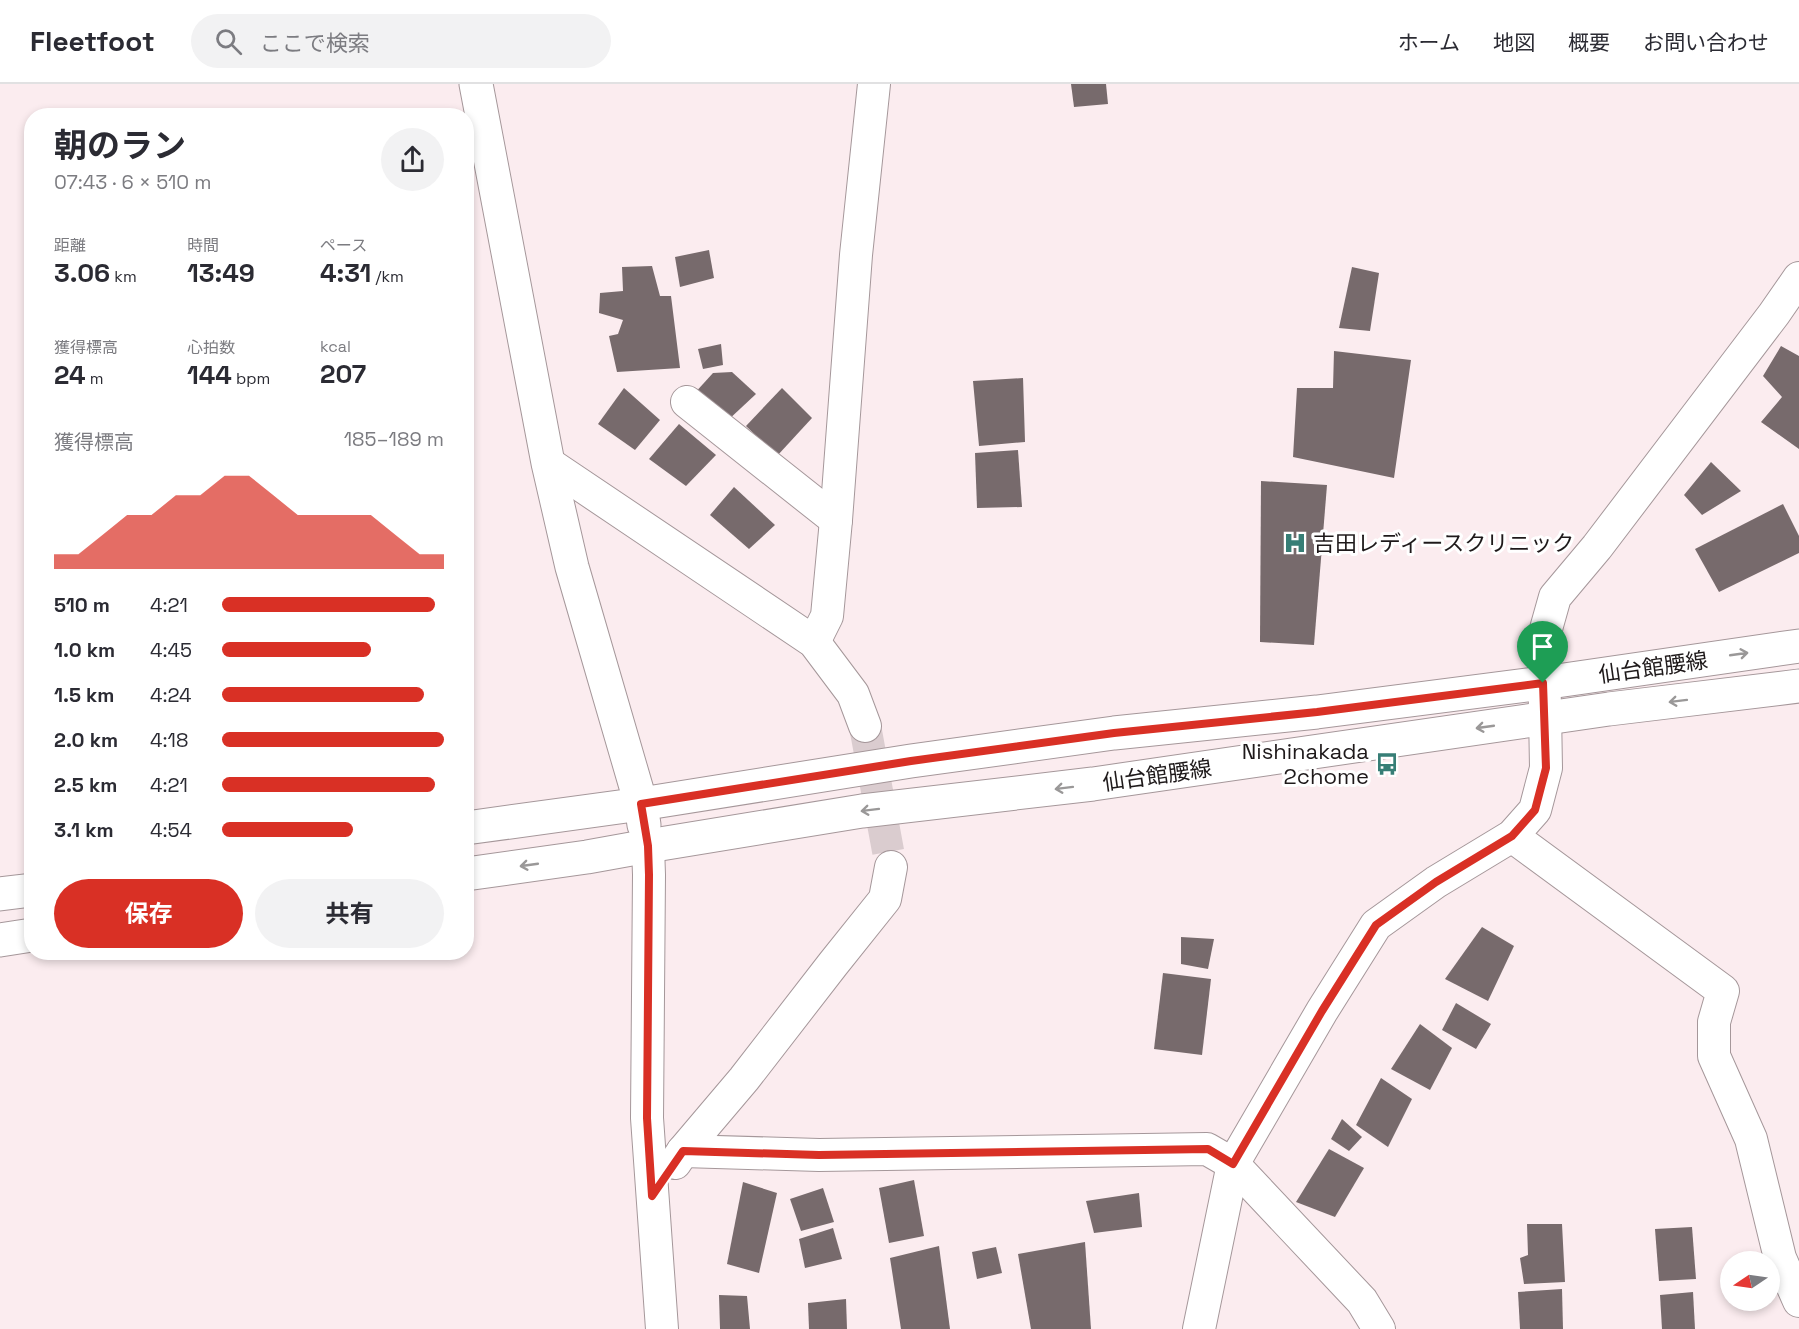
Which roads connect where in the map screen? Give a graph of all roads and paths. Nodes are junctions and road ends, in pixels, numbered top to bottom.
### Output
1 (476, 84) edge
2 (874, 84) edge
3 (1799, 278) edge
4 (687, 402) dead end
5 (548, 463) junction
6 (836, 520) junction
7 (814, 642) junction
8 (1799, 646) edge
9 (1543, 683) junction
10 (1799, 686) edge
11 (1545, 719) junction
12 (865, 726) tunnel mouth
13 (641, 804) junction
14 (474, 827) edge
15 (1512, 836) junction
16 (648, 846) junction
17 (891, 867) tunnel mouth
18 (474, 873) edge
19 (24, 891) edge
20 (0, 894) edge
21 (24, 936) edge
22 (0, 940) edge
23 (683, 1151) junction
24 (1233, 1164) junction
25 (652, 1196) junction
26 (1799, 1301) edge
27 (662, 1329) edge
28 (1199, 1329) edge
29 (1379, 1329) edge

1 - 5 main road
2 - 6 street
3 - 9 street
4 - 6 street
5 - 7 street
5 - 13 main road
6 - 7 street
7 - 12 street
9 -> 8 main road, 仙台館腰線
9 - 11 street
9 - 13 main road, 仙台館腰線
10 -> 11 main road, 仙台館腰線
11 - 15 street
11 -> 16 main road, 仙台館腰線
13 - 14 main road, 仙台館腰線
13 - 16 main road
15 - 24 street
15 - 26 street
16 -> 18 main road, 仙台館腰線
16 - 25 street
17 - 23 street
19 - 20 main road
21 - 22 main road
23 - 24 street
23 - 25 street
24 - 28 street
24 - 29 street
25 - 27 street

